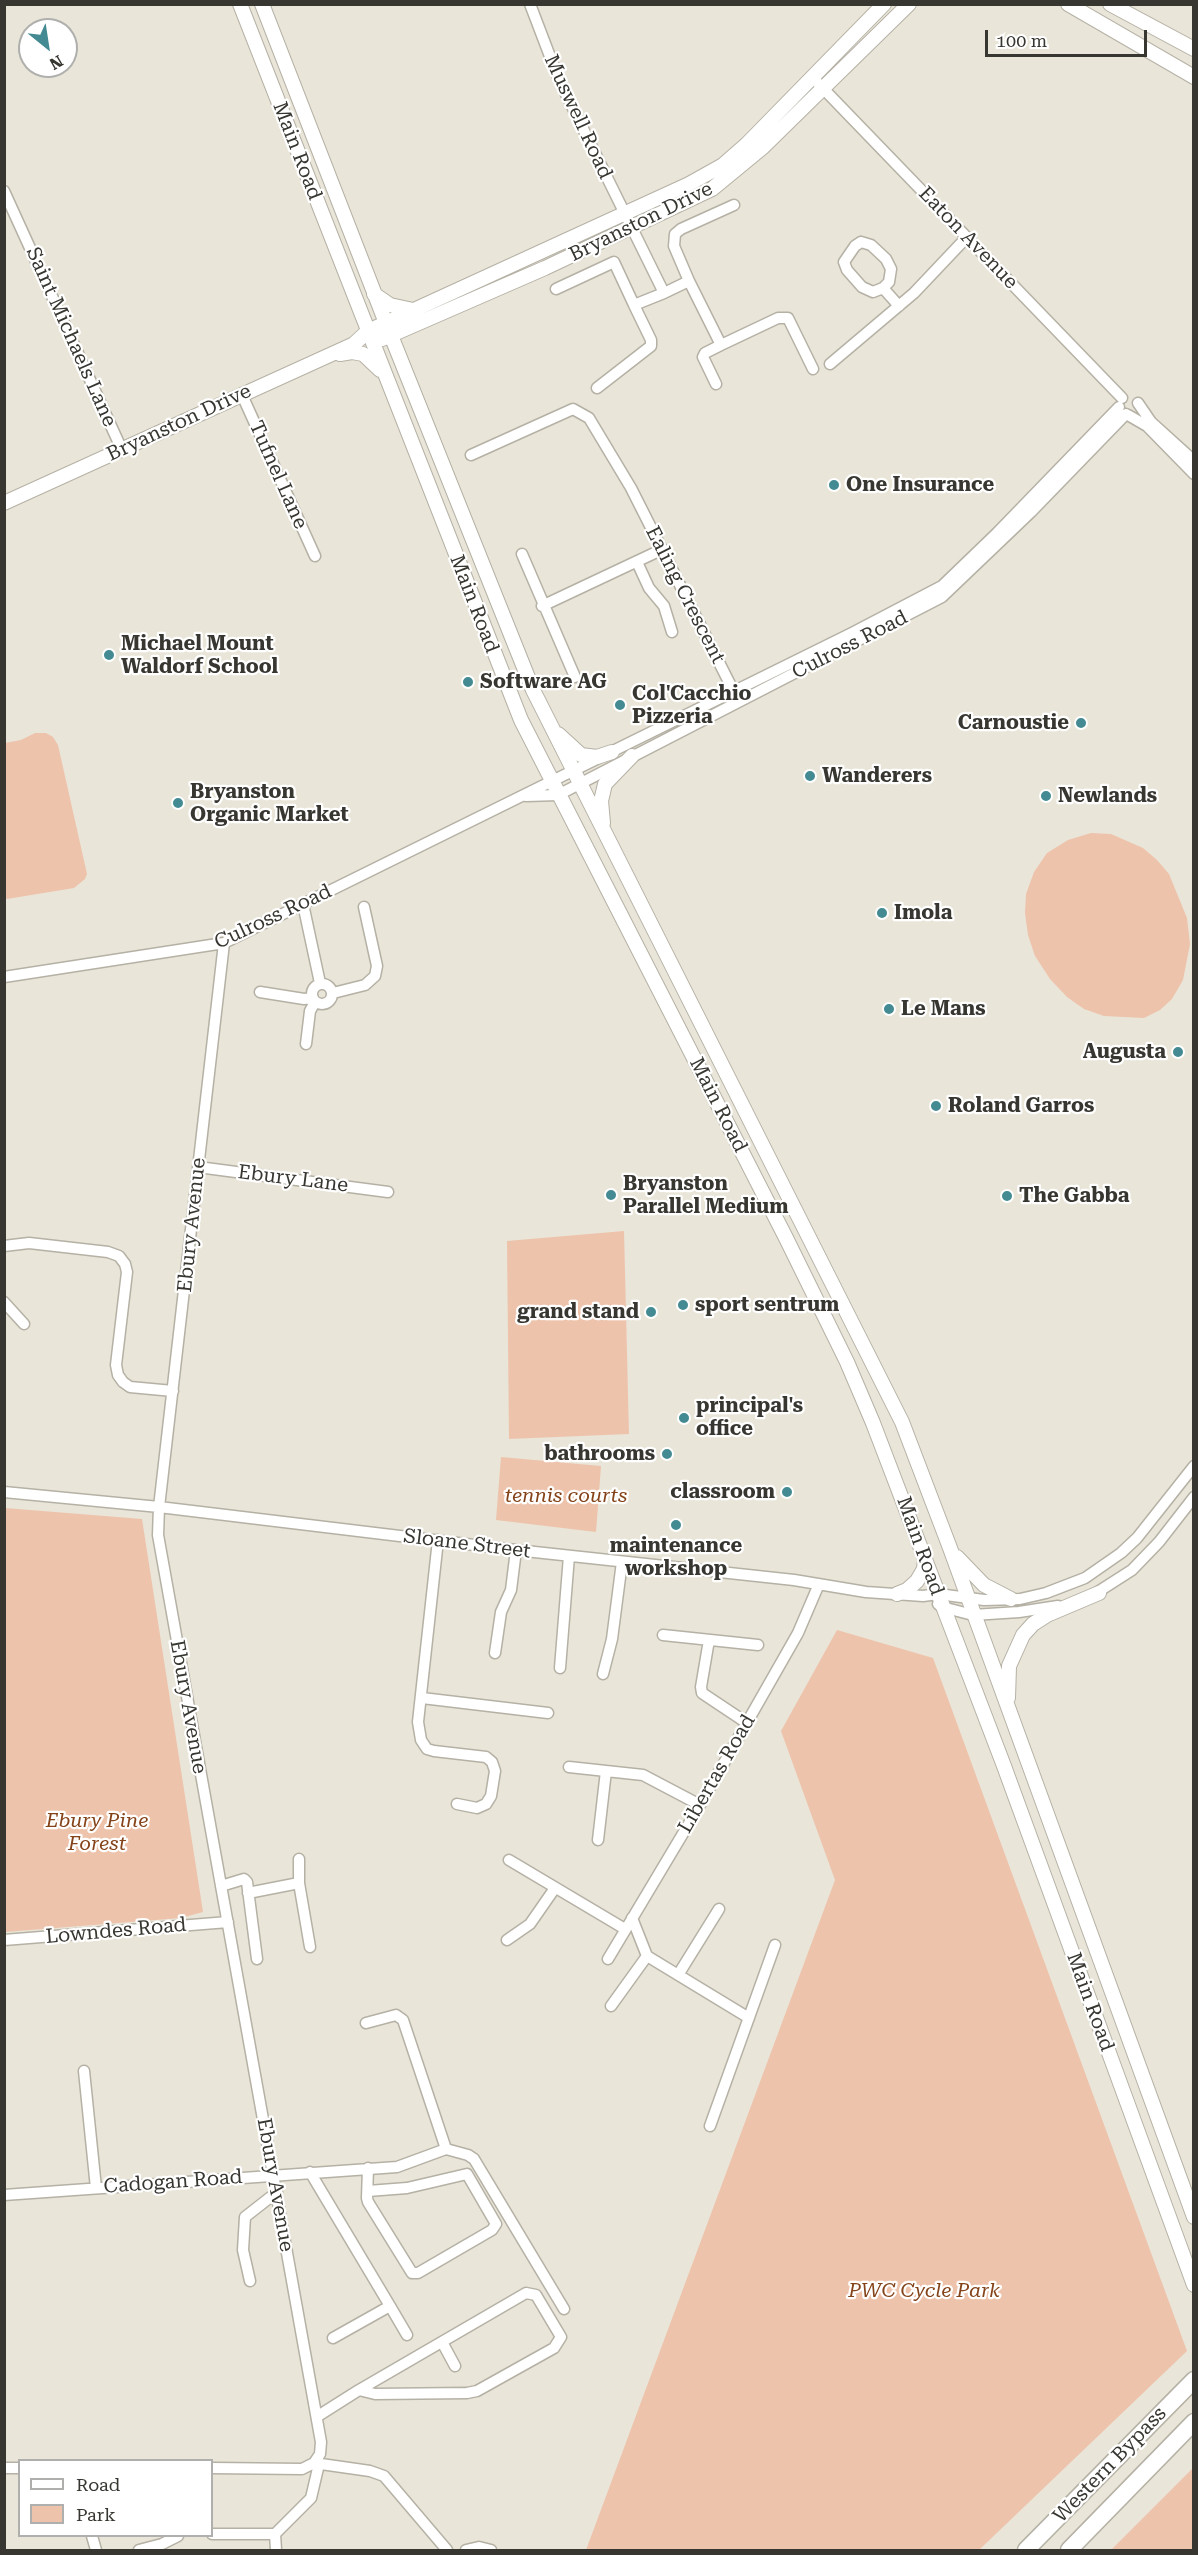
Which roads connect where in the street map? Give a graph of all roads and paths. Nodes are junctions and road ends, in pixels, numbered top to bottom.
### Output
1 (240, 4) edge
2 (262, 4) edge
3 (530, 4) edge
4 (885, 4) edge
5 (909, 4) edge
6 (1068, 4) edge
7 (1110, 4) edge
8 (1194, 49) edge
9 (1194, 77) edge
10 (813, 78) junction
11 (824, 88) junction
12 (4, 191) edge
13 (734, 205) dead end
14 (625, 215) junction
15 (632, 228) junction
16 (967, 237) junction
17 (689, 281) junction
18 (883, 288) junction
19 (556, 289) dead end
20 (664, 293) junction
21 (374, 294) junction
22 (634, 305) junction
23 (898, 306) junction
24 (414, 310) junction
25 (388, 329) junction
26 (370, 337) junction
27 (721, 345) junction
28 (325, 357) junction
29 (830, 364) dead end
30 (813, 369) dead end
31 (385, 376) junction
32 (716, 384) dead end
33 (597, 388) dead end
34 (242, 395) junction
35 (1137, 403) junction
36 (1124, 408) junction
37 (122, 450) junction
38 (471, 455) dead end
39 (1194, 461) edge
40 (1194, 474) edge
41 (4, 503) edge
42 (663, 549) junction
43 (522, 554) dead end
44 (315, 556) dead end
45 (637, 562) junction
46 (542, 606) junction
47 (672, 632) dead end
48 (575, 677) dead end
49 (737, 696) junction
50 (550, 726) junction
51 (612, 752) junction
52 (632, 756) junction
53 (575, 778) junction
54 (551, 782) junction
55 (558, 795) junction
56 (522, 796) junction
57 (604, 832) junction
58 (303, 904) junction
59 (364, 907) dead end
60 (224, 943) junction
61 (4, 977) edge
62 (320, 983) junction
63 (260, 992) dead end
64 (333, 993) junction
65 (314, 1000) junction
66 (306, 1044) dead end
67 (198, 1167) junction
68 (387, 1192) dead end
69 (4, 1246) edge
70 (4, 1302) edge
71 (24, 1324) dead end
72 (173, 1391) junction
73 (1194, 1466) edge
74 (4, 1492) edge
75 (1194, 1497) edge
76 (159, 1507) junction
77 (438, 1540) junction
78 (950, 1548) junction
79 (516, 1550) junction
80 (569, 1556) junction
81 (926, 1557) junction
82 (622, 1562) junction
83 (819, 1584) junction
84 (1099, 1593) junction
85 (897, 1594) junction
86 (966, 1597) junction
87 (936, 1599) junction
88 (1011, 1599) junction
89 (973, 1615) junction
90 (663, 1635) dead end
91 (709, 1640) junction
92 (758, 1645) dead end
93 (495, 1653) dead end
94 (560, 1668) dead end
95 (603, 1674) dead end
96 (422, 1698) junction
97 (1009, 1708) junction
98 (548, 1713) dead end
99 (747, 1723) junction
100 (569, 1767) dead end
101 (606, 1771) junction
102 (457, 1804) dead end
103 (700, 1805) junction
104 (598, 1840) dead end
105 (299, 1859) dead end
106 (509, 1860) dead end
107 (299, 1883) junction
108 (221, 1886) junction
109 (555, 1888) junction
110 (248, 1893) junction
111 (719, 1909) dead end
112 (632, 1918) junction
113 (228, 1922) junction
114 (625, 1929) junction
115 (4, 1940) edge
116 (507, 1940) dead end
117 (775, 1945) dead end
118 (310, 1947) dead end
119 (647, 1956) junction
120 (257, 1959) dead end
121 (608, 1959) dead end
122 (678, 1975) junction
123 (611, 2006) dead end
124 (749, 2018) junction
125 (366, 2023) dead end
126 (84, 2071) dead end
127 (710, 2126) dead end
128 (446, 2149) junction
129 (368, 2169) junction
130 (310, 2172) junction
131 (273, 2175) junction
132 (96, 2188) junction
133 (368, 2191) junction
134 (277, 2193) junction
135 (4, 2195) edge
136 (1194, 2217) edge
137 (250, 2280) dead end
138 (1194, 2285) edge
139 (390, 2307) junction
140 (564, 2309) dead end
141 (407, 2335) dead end
142 (333, 2338) dead end
143 (442, 2342) junction
144 (455, 2366) dead end
145 (1194, 2380) edge
146 (359, 2390) junction
147 (318, 2416) junction
148 (1194, 2422) edge
149 (316, 2463) junction
150 (213, 2468) edge
151 (213, 2534) edge
152 (275, 2534) junction
153 (174, 2537) edge
154 (139, 2550) edge
155 (276, 2550) edge
156 (447, 2550) edge
157 (466, 2550) edge
158 (491, 2550) edge
159 (1026, 2550) edge
160 (1069, 2550) edge

1 - 26 main road, Main Road
2 - 21 main road, Main Road
3 - 14 street, Muswell Road
4 - 10 main road, Bryanston Drive
5 - 11 main road, Bryanston Drive
6 - 9 main road
7 - 8 main road
10 - 11 street, Eaton Avenue
10 - 14 main road, Bryanston Drive
11 - 15 main road, Bryanston Drive
11 - 16 street, Eaton Avenue
12 - 37 street, Saint Michaels Lane
13 - 17 street
14 - 15 street, Muswell Road
14 - 24 main road, Bryanston Drive
15 - 20 street, Muswell Road
15 - 25 main road, Bryanston Drive
16 - 23 street
16 - 36 street, Eaton Avenue
17 - 20 street
17 - 27 street
18 - 18 street
18 - 23 street
19 - 22 street
20 - 22 street
21 - 24 main road
21 - 25 main road, Main Road
22 - 33 street
23 - 29 street
24 - 25 main road, Bryanston Drive
25 - 26 main road, Bryanston Drive
25 - 50 main road, Main Road
26 - 28 main road, Bryanston Drive
26 - 31 main road, Main Road
27 - 30 street
27 - 32 street
28 - 31 main road
28 - 34 main road, Bryanston Drive
31 - 54 main road, Main Road
34 - 37 main road, Bryanston Drive
34 - 44 street, Tufnel Lane
35 - 36 street, Culross Road
35 - 36 street
35 - 39 street
36 - 40 street, Eaton Avenue
36 - 49 street, Culross Road
37 - 41 main road, Bryanston Drive
38 - 42 street, Ealing Crescent
42 - 45 street
42 - 49 street, Ealing Crescent
43 - 46 street
45 - 46 street
45 - 47 street
46 - 48 street
49 - 51 street, Culross Road
49 - 52 street, Culross Road
50 - 51 main road
50 - 53 main road, Main Road
51 - 53 street, Culross Road
52 - 53 street, Culross Road
52 - 57 main road
53 - 54 street, Culross Road
53 - 55 street, Culross Road
53 - 57 main road, Main Road
54 - 55 main road, Main Road
54 - 56 street, Culross Road
55 - 56 street, Culross Road
55 - 81 main road, Main Road
56 - 58 street, Culross Road
57 - 78 main road, Main Road
58 - 60 street, Culross Road
58 - 62 street
59 - 64 street
60 - 61 street, Culross Road
60 - 67 street, Ebury Avenue
62 - 64 street
62 - 65 street
63 - 65 street
64 - 65 street
65 - 66 street
67 - 68 street, Ebury Lane
67 - 72 street, Ebury Avenue
69 - 72 street
70 - 71 street
72 - 76 street, Ebury Avenue
73 - 88 street, Sloane Street
74 - 76 street, Sloane Street
75 - 84 street, Sloane Street
76 - 77 street, Sloane Street
76 - 108 street, Ebury Avenue
77 - 79 street, Sloane Street
77 - 96 street
78 - 86 main road, Main Road
78 - 88 main road
79 - 80 street, Sloane Street
79 - 93 street
80 - 82 street, Sloane Street
80 - 94 street
81 - 85 main road
81 - 87 main road, Main Road
82 - 83 street, Sloane Street
82 - 95 street
83 - 85 street, Sloane Street
83 - 99 street, Libertas Road
84 - 89 street, Sloane Street
84 - 97 main road
85 - 87 street, Sloane Street
86 - 87 street, Sloane Street
86 - 88 street, Sloane Street
86 - 89 main road, Main Road
87 - 89 street, Sloane Street
87 - 138 main road, Main Road
89 - 97 main road, Main Road
90 - 91 street
91 - 92 street
91 - 99 street
96 - 98 street
96 - 102 street
97 - 136 main road, Main Road
99 - 103 street, Libertas Road
100 - 101 street
101 - 103 street
101 - 104 street
103 - 112 street, Libertas Road
105 - 107 street
106 - 109 street
107 - 110 street
107 - 118 street
108 - 110 street
108 - 113 street, Ebury Avenue
109 - 114 street
109 - 116 street
110 - 120 street
111 - 122 street
112 - 114 street, Libertas Road
112 - 119 street
113 - 115 street, Lowndes Road
113 - 131 street, Ebury Avenue
114 - 121 street, Libertas Road
117 - 124 street
119 - 122 street
119 - 123 street
122 - 124 street
124 - 127 street
125 - 128 street
126 - 132 street
128 - 129 street, Cadogan Road
128 - 140 street
129 - 130 street, Cadogan Road
129 - 133 street
130 - 131 street, Cadogan Road
130 - 139 street
131 - 132 street, Cadogan Road
131 - 134 street, Ebury Avenue
132 - 135 street, Cadogan Road
133 - 133 street
134 - 137 street
134 - 147 street, Ebury Avenue
139 - 141 street
139 - 142 street
143 - 144 street
143 - 146 street
143 - 146 street
145 - 159 highway, Western Bypass
146 - 147 street
147 - 149 street, Ebury Avenue
148 - 160 highway, Western Bypass
149 - 150 street
149 - 152 street, Ebury Avenue
149 - 156 street
151 - 152 street
152 - 155 street
153 - 154 street
157 - 158 street

